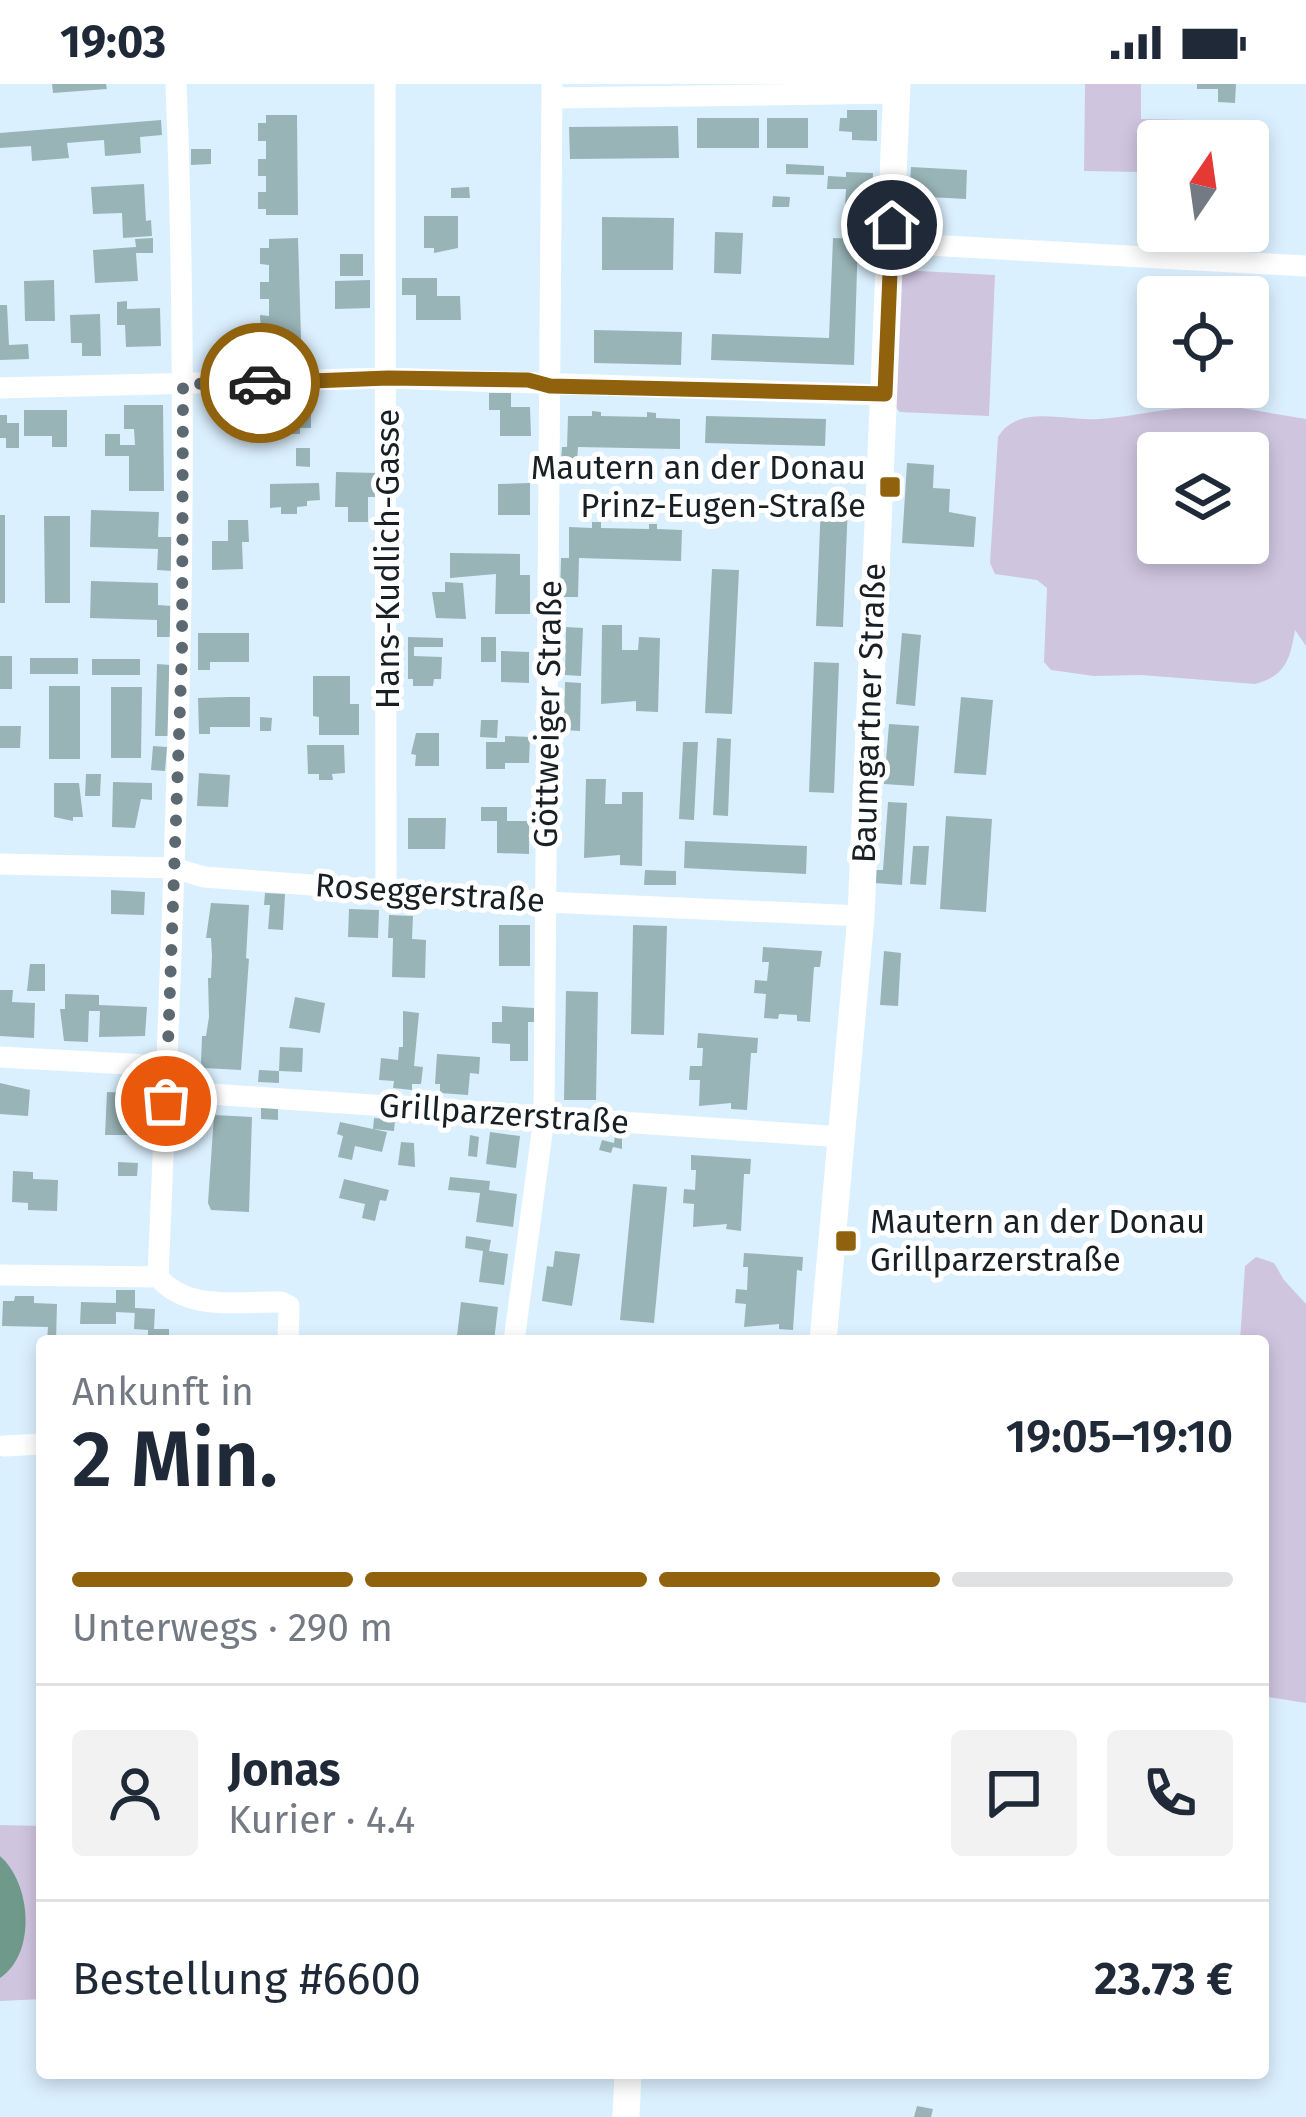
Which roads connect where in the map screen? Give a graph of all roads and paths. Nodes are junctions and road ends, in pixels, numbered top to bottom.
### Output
1 (176, 84) edge
2 (385, 84) edge
3 (897, 89) edge
4 (552, 91) edge
5 (892, 243) junction
6 (1306, 266) edge
7 (388, 378) junction
8 (183, 384) junction
9 (550, 386) junction
10 (0, 388) edge
11 (885, 394) junction
12 (0, 864) edge
13 (174, 868) junction
14 (386, 889) junction
15 (545, 902) junction
16 (861, 916) junction
17 (0, 1057) edge
18 (165, 1066) junction
19 (166, 1091) junction
20 (544, 1118) junction
21 (843, 1137) junction
22 (0, 1275) edge
23 (158, 1277) junction
24 (289, 1335) edge
25 (515, 1335) edge
26 (824, 1335) edge
27 (36, 1444) edge
28 (4, 1446) dead end
29 (628, 2079) edge
30 (626, 2117) edge

1 - 8 street
2 - 7 street, Hans-Kudlich-Gasse
3 - 4 street
3 - 5 street, Baumgartner Straße
4 - 9 street, Göttweiger Straße
5 - 6 street
5 - 11 street, Baumgartner Straße
7 - 8 street
7 - 9 street
7 - 14 street, Hans-Kudlich-Gasse
8 - 10 street
8 - 13 street
9 - 11 street
9 - 15 street, Göttweiger Straße
11 - 16 street, Baumgartner Straße
12 - 13 street, Roseggerstraße
13 - 14 street, Roseggerstraße
13 - 18 street
14 - 15 street, Roseggerstraße
15 - 16 street, Roseggerstraße
15 - 20 street, Göttweiger Straße
16 - 21 street, Baumgartner Straße
17 - 18 street
18 - 19 street
19 - 20 street, Grillparzerstraße
19 - 23 street
20 - 21 street, Grillparzerstraße
20 - 25 street, Göttweiger Straße
21 - 26 street, Baumgartner Straße
22 - 23 street
23 - 24 street
27 - 28 street
29 - 30 street

